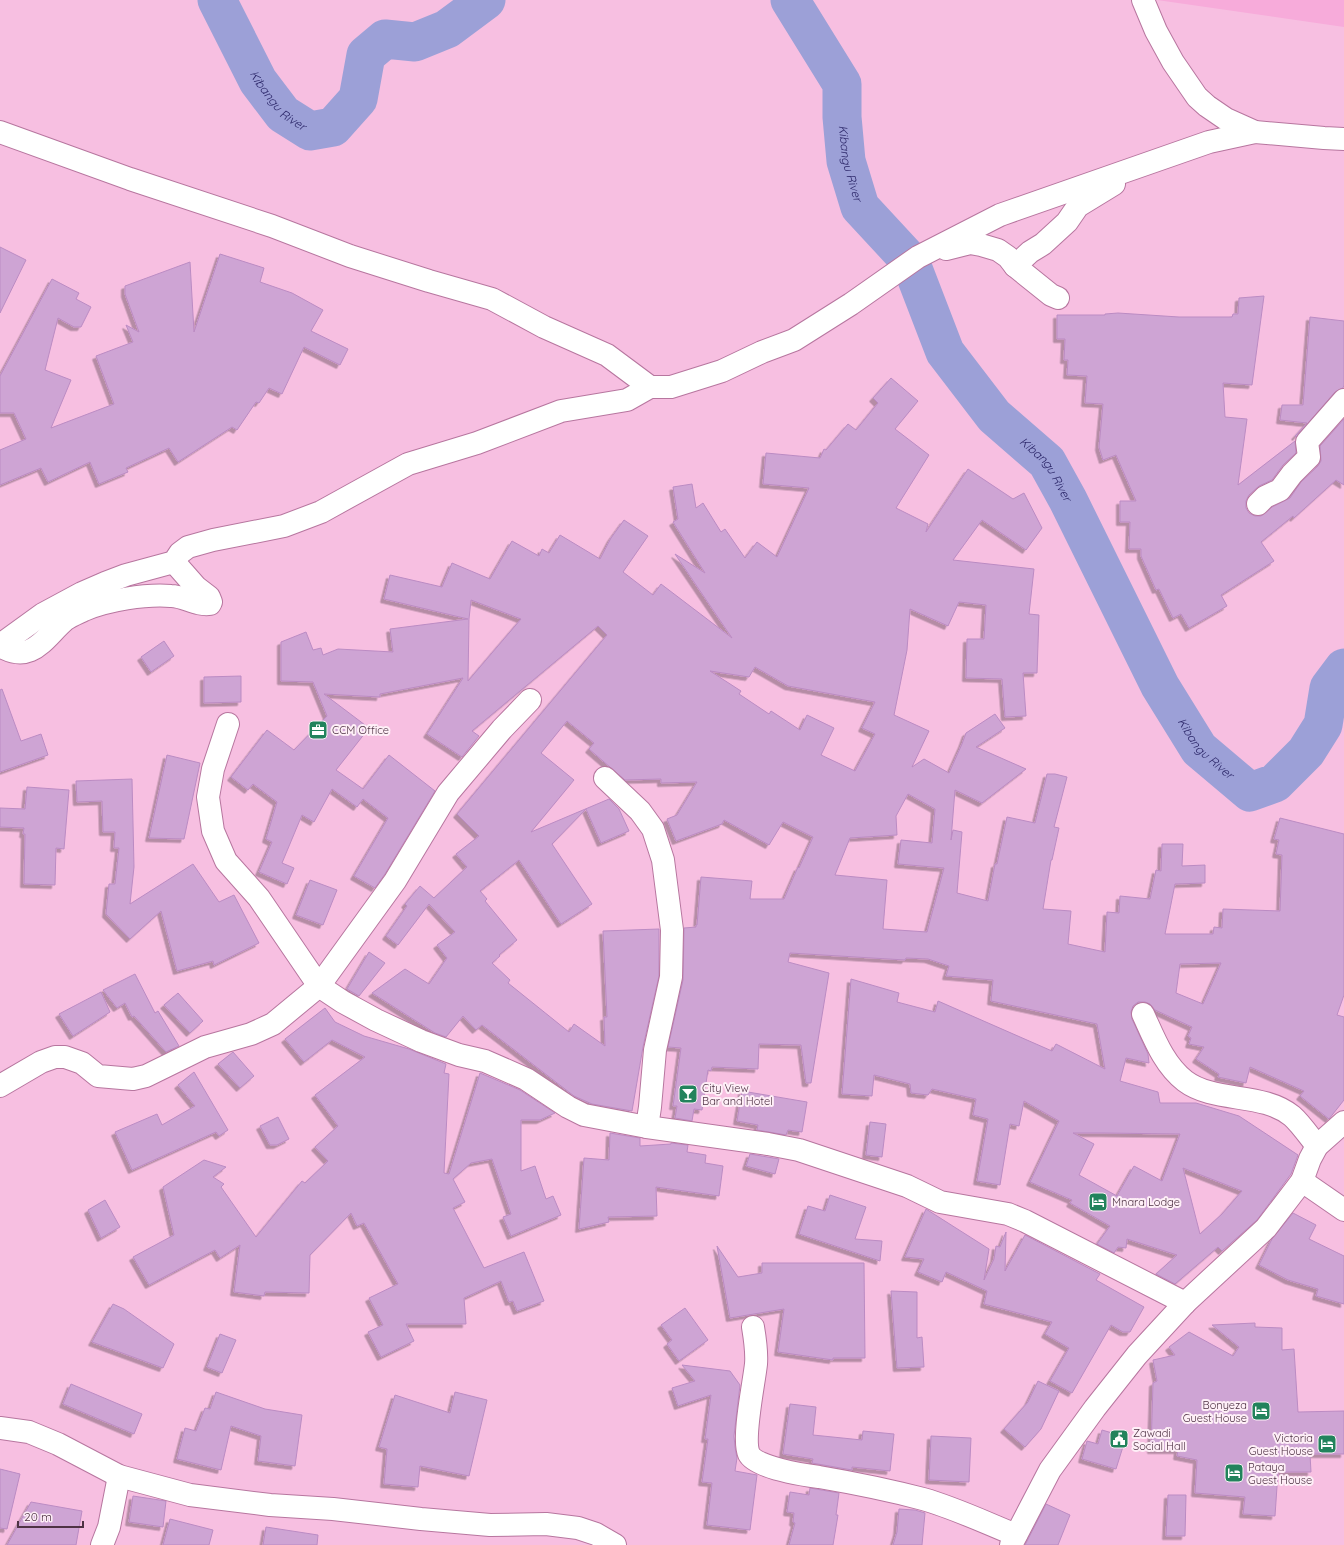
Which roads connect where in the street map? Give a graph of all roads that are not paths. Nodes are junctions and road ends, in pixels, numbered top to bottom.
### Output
1 (1143, 0) edge
2 (0, 132) edge
3 (1255, 132) junction
4 (1344, 138) edge
5 (1147, 164) junction
6 (918, 257) junction
7 (1015, 266) junction
8 (1058, 298) dead end
9 (650, 387) junction
10 (1344, 400) edge
11 (1258, 504) dead end
12 (174, 562) junction
13 (0, 646) edge
14 (530, 700) dead end
15 (228, 724) dead end
16 (605, 778) dead end
17 (319, 986) junction
18 (1143, 1014) dead end
19 (0, 1086) edge
20 (1344, 1122) edge
21 (647, 1127) junction
22 (1317, 1146) junction
23 (1302, 1181) junction
24 (1344, 1210) edge
25 (1185, 1303) junction
26 (753, 1328) dead end
27 (0, 1428) edge
28 (119, 1476) junction
29 (1014, 1540) edge
30 (102, 1545) edge
31 (615, 1545) edge

1 - 3 street
2 - 9 street
3 - 4 street
3 - 5 street
5 - 6 street
5 - 7 street
6 - 7 street
6 - 9 street
7 - 8 street
9 - 12 street
10 - 11 street
12 - 13 street
12 - 13 street
14 - 17 street
15 - 17 street
16 - 21 street
17 - 19 street
17 - 21 street
18 - 22 street
20 - 22 street
21 - 25 street
22 - 23 street
23 - 24 street
23 - 25 street
25 - 29 street
26 - 29 street
27 - 28 street
28 - 30 street
28 - 31 street

